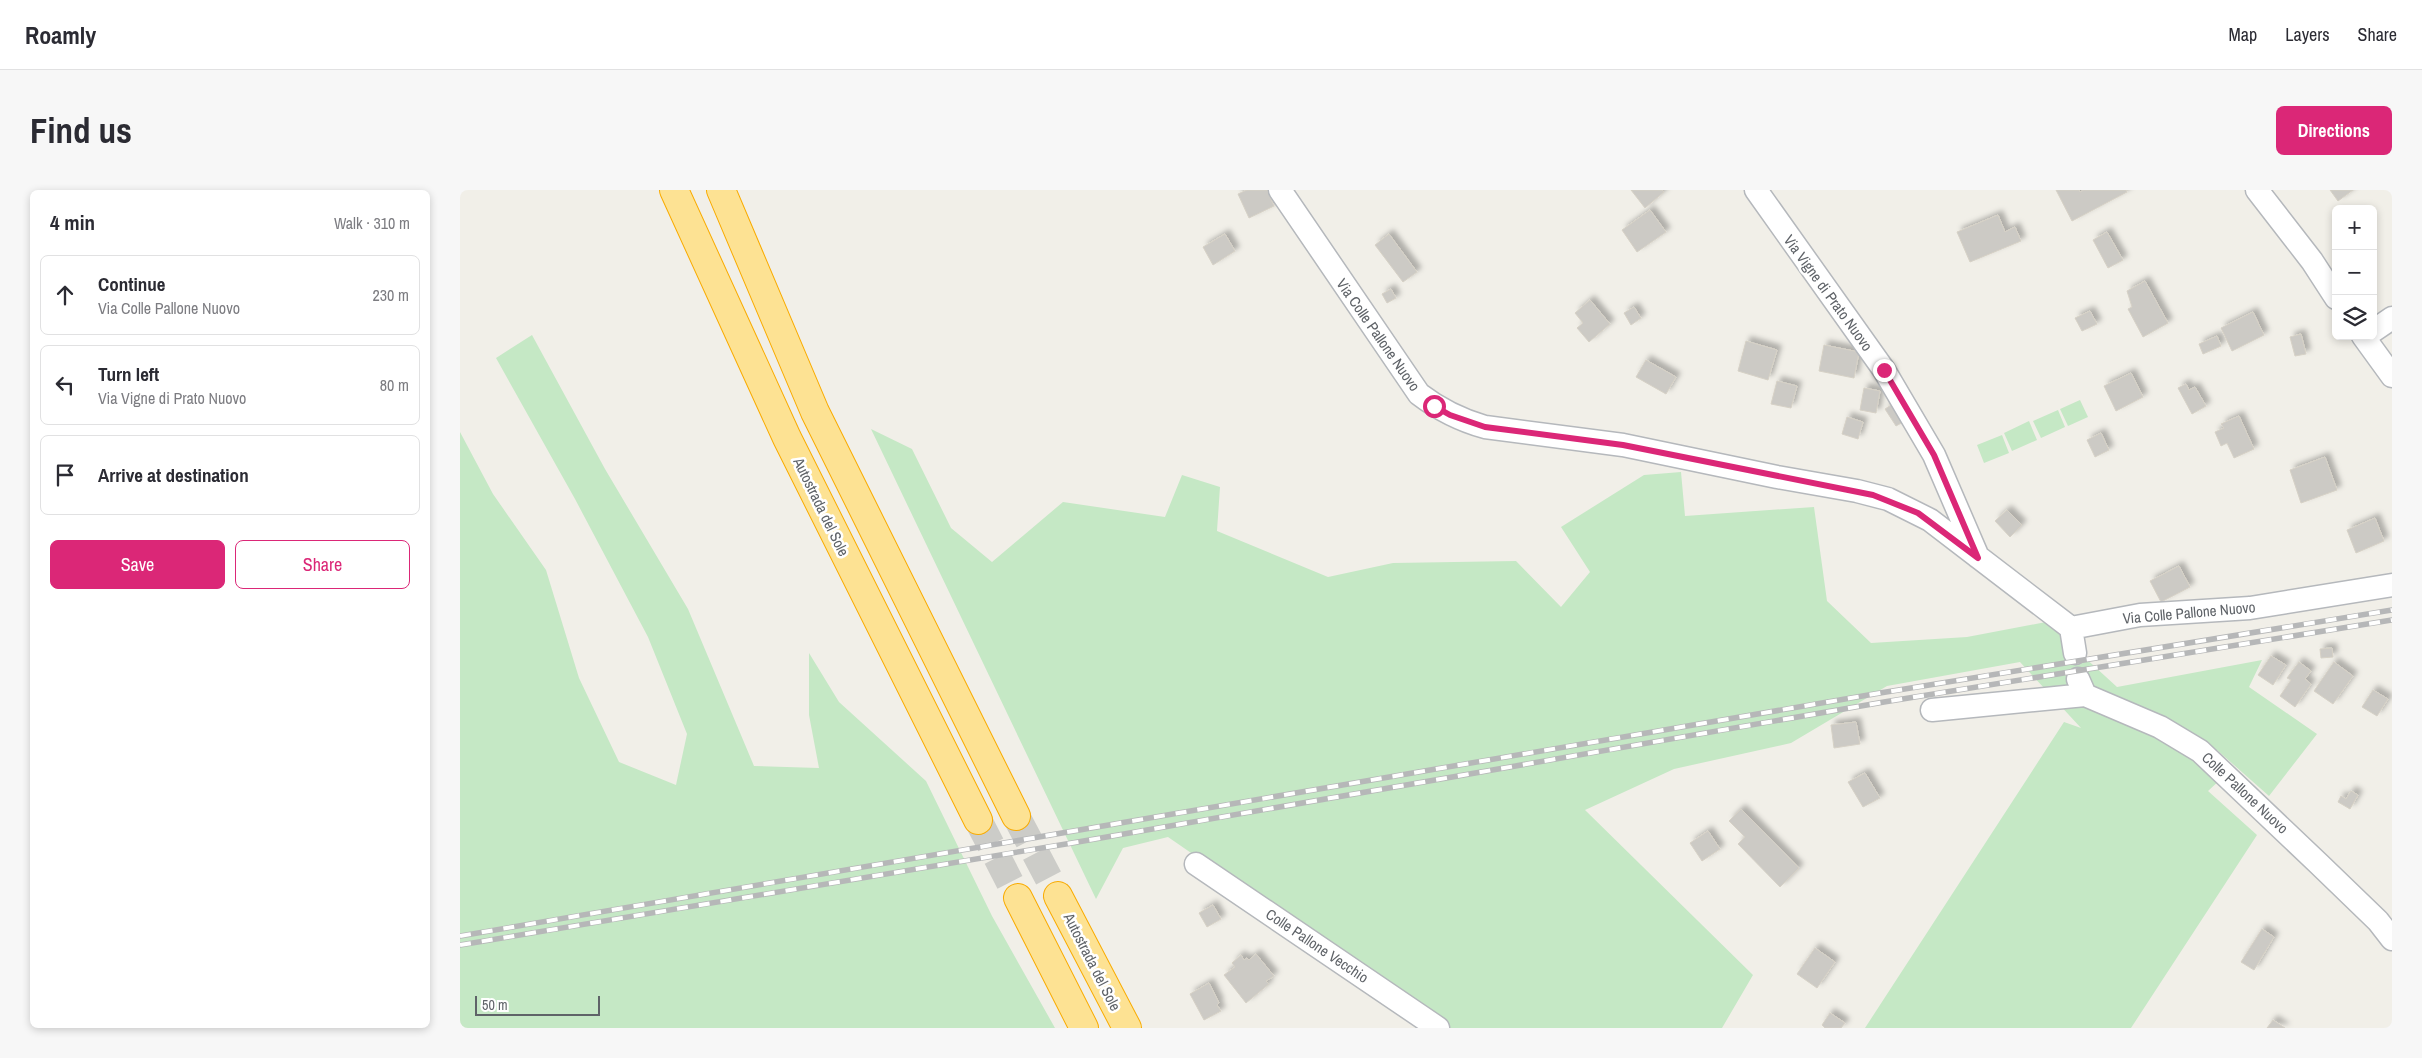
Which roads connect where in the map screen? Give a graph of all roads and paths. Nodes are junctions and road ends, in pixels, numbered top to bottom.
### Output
1 (674, 190) edge
2 (721, 190) edge
3 (1280, 190) edge
4 (1756, 190) edge
5 (2257, 190) edge
6 (2334, 295) edge
7 (2392, 318) edge
8 (2377, 328) edge
9 (2369, 340) edge
10 (2392, 376) edge
11 (1978, 558) junction
12 (2392, 585) edge
13 (2071, 628) junction
14 (2074, 653) dead end
15 (1932, 710) dead end
16 (1016, 816) tunnel mouth
17 (978, 820) tunnel mouth
18 (1196, 864) dead end
19 (1058, 896) tunnel mouth
20 (1018, 898) tunnel mouth
21 (2392, 939) edge
22 (1084, 1028) edge
23 (1127, 1028) edge
24 (1438, 1028) edge

1 - 17 highway, Autostrada del Sole
2 - 16 highway
3 - 11 street, Via Colle Pallone Nuovo
4 - 11 street, Via Vigne di Prato Nuovo
5 - 6 street
7 - 8 street
9 - 10 street
11 - 13 street, Via Colle Pallone Nuovo
12 - 13 street, Via Colle Pallone Nuovo
13 - 14 street
15 - 21 street, Colle Pallone Nuovo
18 - 24 street, Colle Pallone Vecchio
19 - 23 highway, Autostrada del Sole
20 - 22 highway

